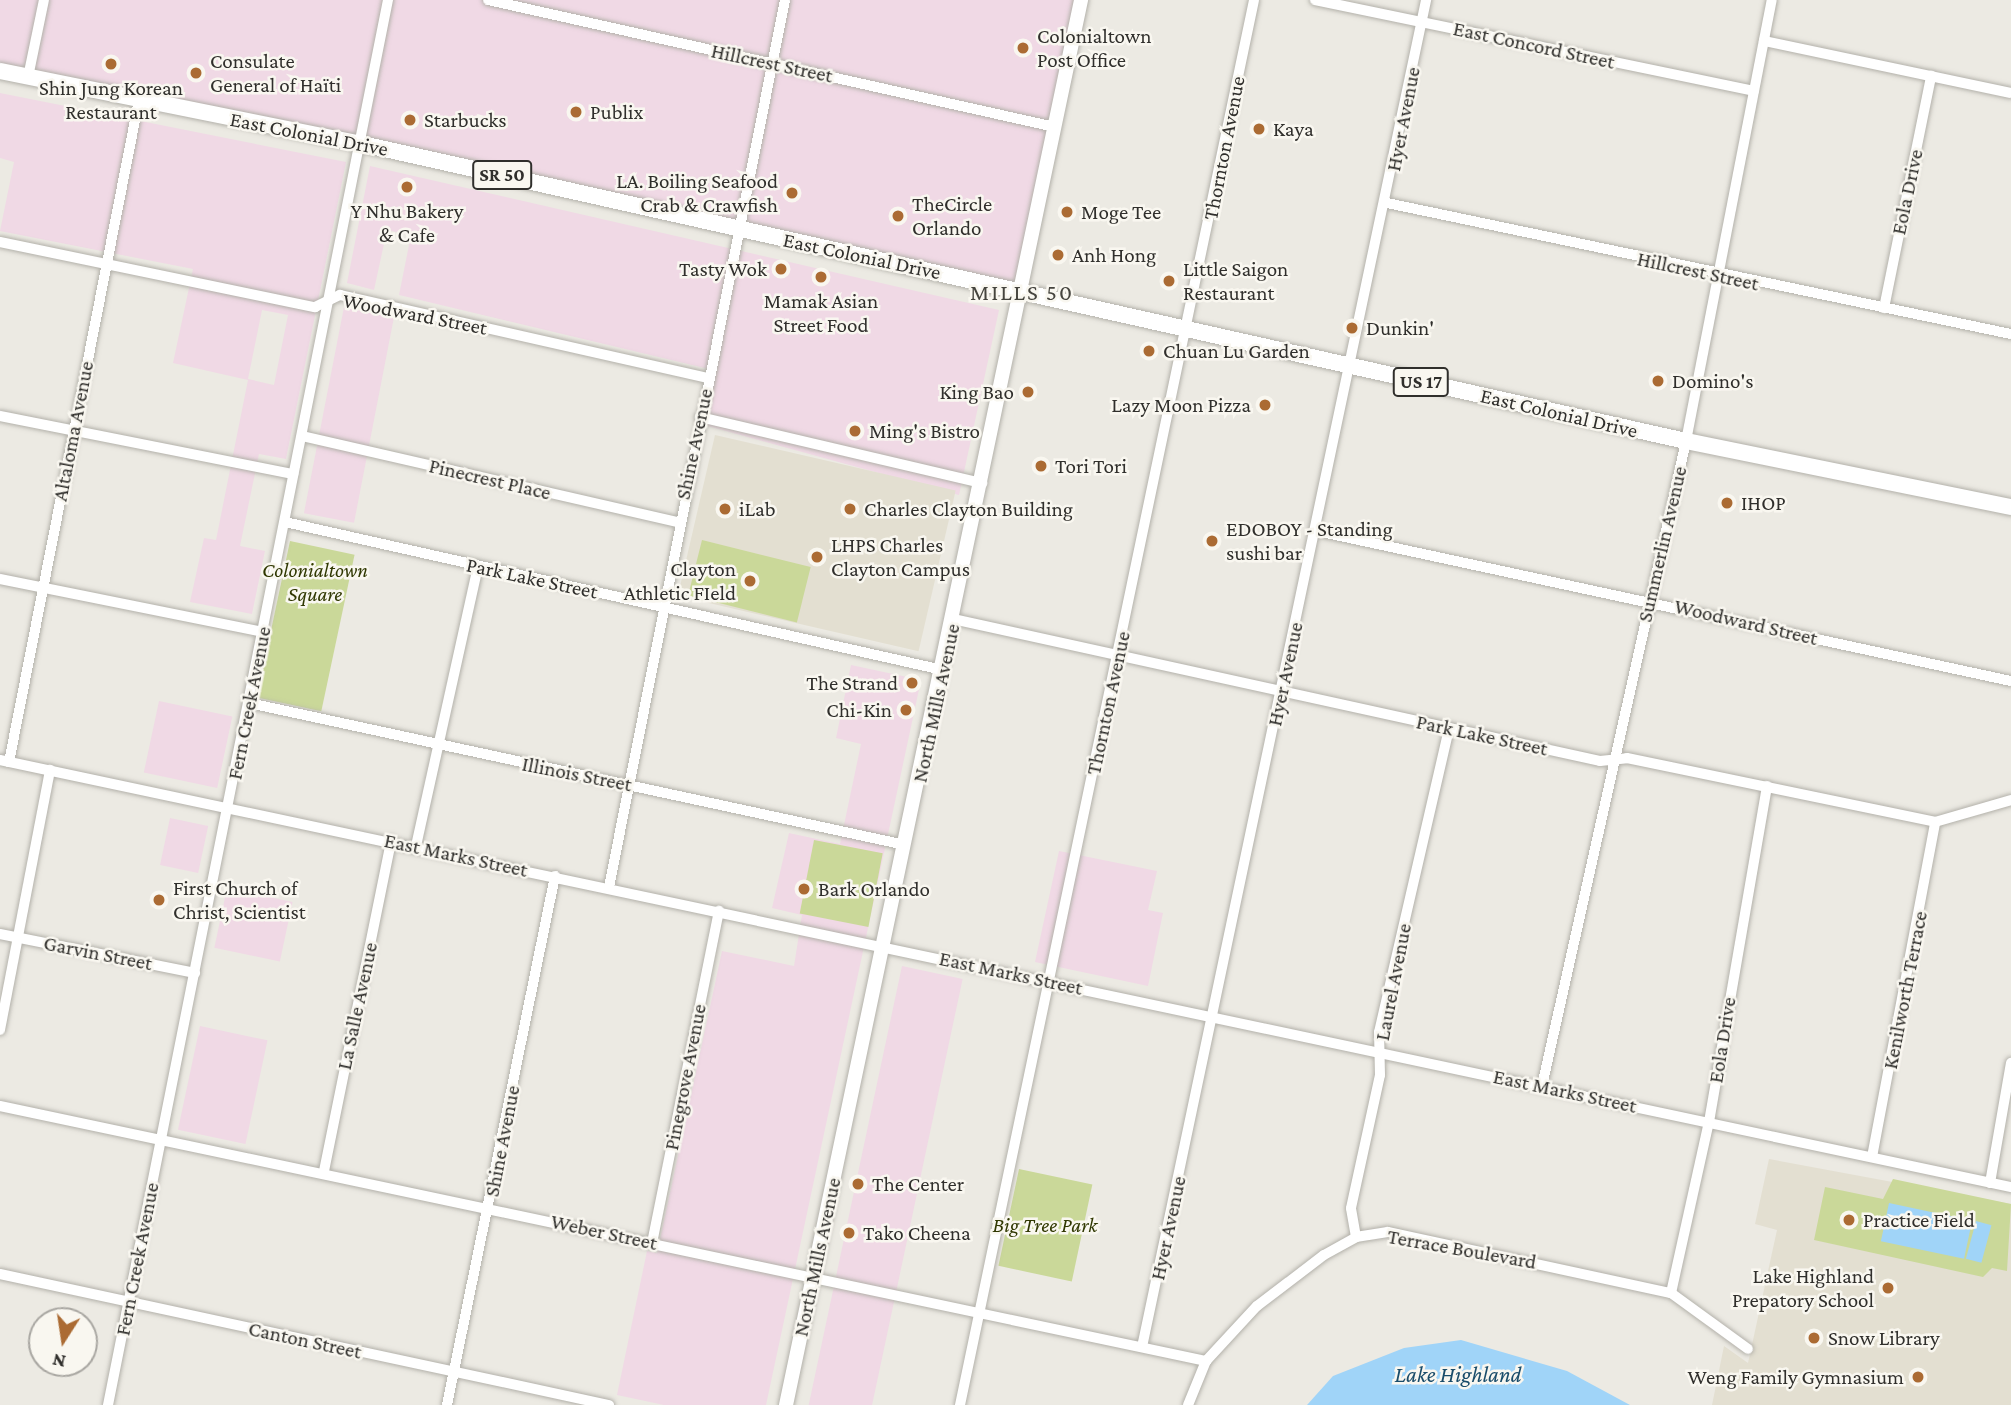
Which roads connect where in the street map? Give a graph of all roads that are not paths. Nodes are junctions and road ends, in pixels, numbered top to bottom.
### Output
1 (44, 0) edge
2 (388, 0) edge
3 (488, 0) edge
4 (785, 0) edge
5 (1081, 0) edge
6 (1254, 0) edge
7 (1315, 0) edge
8 (1426, 0) edge
9 (1772, 0) edge
10 (1422, 21) junction
11 (1764, 41) junction
12 (772, 62) junction
13 (0, 71) edge
14 (1931, 76) junction
15 (28, 77) junction
16 (1754, 91) junction
17 (2011, 93) edge
18 (139, 100) junction
19 (1055, 127) junction
20 (358, 143) junction
21 (1387, 203) junction
22 (737, 228) junction
23 (0, 242) edge
24 (105, 263) junction
25 (1718, 275) junction
26 (1022, 291) junction
27 (328, 301) junction
28 (1884, 309) junction
29 (1188, 329) junction
30 (2011, 334) edge
31 (1353, 367) junction
32 (708, 379) junction
33 (0, 416) edge
34 (700, 417) junction
35 (73, 430) junction
36 (302, 436) junction
37 (1686, 441) junction
38 (293, 474) junction
39 (982, 483) junction
40 (2011, 507) edge
41 (285, 522) junction
42 (678, 523) junction
43 (1317, 531) junction
44 (478, 567) junction
45 (0, 579) edge
46 (43, 587) junction
47 (1649, 601) junction
48 (666, 606) junction
49 (953, 619) junction
50 (263, 632) junction
51 (1118, 656) junction
52 (943, 670) junction
53 (2011, 681) edge
54 (1281, 691) junction
55 (249, 703) junction
56 (1448, 728) junction
57 (439, 746) junction
58 (1613, 759) junction
59 (5, 761) edge
60 (50, 770) junction
61 (630, 785) junction
62 (1767, 786) junction
63 (2011, 800) edge
64 (228, 805) junction
65 (1935, 822) junction
66 (391, 841) junction
67 (905, 845) junction
68 (415, 846) junction
69 (555, 876) junction
70 (609, 887) junction
71 (719, 911) junction
72 (0, 934) edge
73 (19, 938) junction
74 (884, 946) junction
75 (195, 973) junction
76 (1049, 981) junction
77 (1213, 1016) junction
78 (0, 1030) edge
79 (1379, 1052) junction
80 (2011, 1063) edge
81 (1542, 1086) junction
82 (0, 1107) edge
83 (1709, 1122) junction
84 (162, 1137) junction
85 (1872, 1157) junction
86 (324, 1171) junction
87 (1990, 1183) junction
88 (2011, 1187) edge
89 (489, 1207) junction
90 (1356, 1237) junction
91 (652, 1242) junction
92 (0, 1274) edge
93 (813, 1277) junction
94 (1671, 1293) junction
95 (129, 1302) junction
96 (979, 1311) junction
97 (1142, 1347) junction
98 (1748, 1349) dead end
99 (1206, 1361) junction
100 (453, 1372) junction
101 (108, 1405) edge
102 (447, 1405) edge
103 (609, 1405) edge
104 (786, 1405) edge
105 (960, 1405) edge
106 (1188, 1405) edge

1 - 15 street
2 - 20 street, Fern Creek Avenue
3 - 12 street, Hillcrest Street
4 - 12 street, Shine Avenue
5 - 19 main road, North Mills Avenue
6 - 29 street, Thornton Avenue
7 - 10 street, East Concord Street
8 - 10 street, Hyer Avenue
9 - 11 street, Summerlin Avenue
10 - 16 street, East Concord Street
10 - 21 street, Hyer Avenue
11 - 14 street
11 - 16 street, Summerlin Avenue
12 - 19 street, Hillcrest Street
12 - 22 street, Shine Avenue
13 - 15 highway, East Colonial Drive / SR 50
14 - 17 street
14 - 28 street, Eola Drive
15 - 18 highway, East Colonial Drive / SR 50
16 - 25 street, Summerlin Avenue
18 - 20 highway, East Colonial Drive / SR 50
18 - 24 street, Altaloma Avenue
19 - 26 main road, North Mills Avenue
20 - 22 highway, East Colonial Drive / SR 50
20 - 27 street, Fern Creek Avenue
21 - 25 street, Hillcrest Street
21 - 31 street, Hyer Avenue
22 - 26 highway, East Colonial Drive / SR 50
22 - 32 street, Shine Avenue
23 - 24 street, Woodward Street
24 - 27 street, Woodward Street
24 - 35 street, Altaloma Avenue
25 - 28 street, Hillcrest Street
25 - 37 street, Summerlin Avenue
26 - 29 highway, East Colonial Drive / US 17
26 - 39 main road, North Mills Avenue
27 - 32 street, Woodward Street
27 - 36 street, Fern Creek Avenue
28 - 30 street, Hillcrest Street
29 - 31 highway, East Colonial Drive / US 17
29 - 51 street, Thornton Avenue
31 - 37 highway, East Colonial Drive / US 17
31 - 43 street, Hyer Avenue
32 - 34 street, Shine Avenue
33 - 35 street
34 - 39 street
34 - 42 street, Shine Avenue
35 - 38 street
35 - 46 street, Altaloma Avenue
36 - 38 street, Fern Creek Avenue
36 - 42 street, Pinecrest Place
37 - 40 highway, East Colonial Drive / US 17
37 - 47 street, Summerlin Avenue
38 - 41 street, Fern Creek Avenue
39 - 49 main road, North Mills Avenue
41 - 44 street, Park Lake Street
41 - 50 street, Fern Creek Avenue
42 - 48 street, Shine Avenue
43 - 47 street, Woodward Street
43 - 54 street, Hyer Avenue
44 - 48 street, Park Lake Street
44 - 57 street
45 - 46 street
46 - 50 street
46 - 59 street, Altaloma Avenue
47 - 53 street, Woodward Street
47 - 58 street, Summerlin Avenue
48 - 52 street, Park Lake Street
48 - 61 street, Shine Avenue
49 - 51 street, Park Lake Street
49 - 52 main road, North Mills Avenue
50 - 55 street, Fern Creek Avenue
51 - 54 street, Park Lake Street
51 - 76 street, Thornton Avenue
52 - 67 main road, North Mills Avenue
54 - 56 street, Park Lake Street
54 - 77 street, Hyer Avenue
55 - 57 street, Illinois Street
55 - 64 street, Fern Creek Avenue
56 - 58 street, Park Lake Street
56 - 79 street, Laurel Avenue
57 - 61 street, Illinois Street
57 - 68 street
58 - 62 street, Park Lake Street
58 - 81 street, Summerlin Avenue
59 - 60 street, East Marks Street
60 - 64 street, East Marks Street
60 - 73 street
61 - 67 street, Illinois Street
61 - 70 street, Shine Avenue
62 - 65 street, Park Lake Street
62 - 83 street, Eola Drive
63 - 65 street, Park Lake Street
64 - 66 street, East Marks Street
64 - 75 street, Fern Creek Avenue
65 - 85 street, Kenilworth Terrace
66 - 68 street, East Marks Street
66 - 86 street, La Salle Avenue
67 - 74 main road, North Mills Avenue
68 - 69 street, East Marks Street
69 - 70 street, East Marks Street
69 - 89 street, Shine Avenue
70 - 71 street, East Marks Street
71 - 74 street, East Marks Street
71 - 91 street, Pinegrove Avenue
72 - 73 street, Garvin Street
73 - 75 street, Garvin Street
73 - 78 street
74 - 76 street, East Marks Street
74 - 93 main road, North Mills Avenue
75 - 84 street, Fern Creek Avenue
76 - 77 street, East Marks Street
76 - 96 street, Thornton Avenue
77 - 79 street, East Marks Street
77 - 97 street, Hyer Avenue
79 - 81 street, East Marks Street
79 - 90 street, Laurel Avenue
80 - 87 street
81 - 83 street, East Marks Street
82 - 84 street, Weber Street
83 - 85 street, East Marks Street
83 - 94 street, Eola Drive
84 - 86 street, Weber Street
84 - 95 street, Fern Creek Avenue
85 - 87 street, East Marks Street
86 - 89 street, Weber Street
87 - 88 street, East Marks Street
89 - 91 street, Weber Street
89 - 100 street, Shine Avenue
90 - 94 street, Terrace Boulevard
90 - 99 street, Terrace Boulevard
91 - 93 street, Weber Street
92 - 95 street, Canton Street
93 - 96 street, Weber Street
93 - 104 main road, North Mills Avenue
94 - 98 street, Terrace Boulevard
95 - 100 street, Canton Street
95 - 101 street, Fern Creek Avenue
96 - 97 street, Weber Street
96 - 105 street, Thornton Avenue
97 - 99 street, Weber Street
99 - 106 street, Terrace Boulevard
100 - 102 street, Shine Avenue
100 - 103 street, Canton Street

